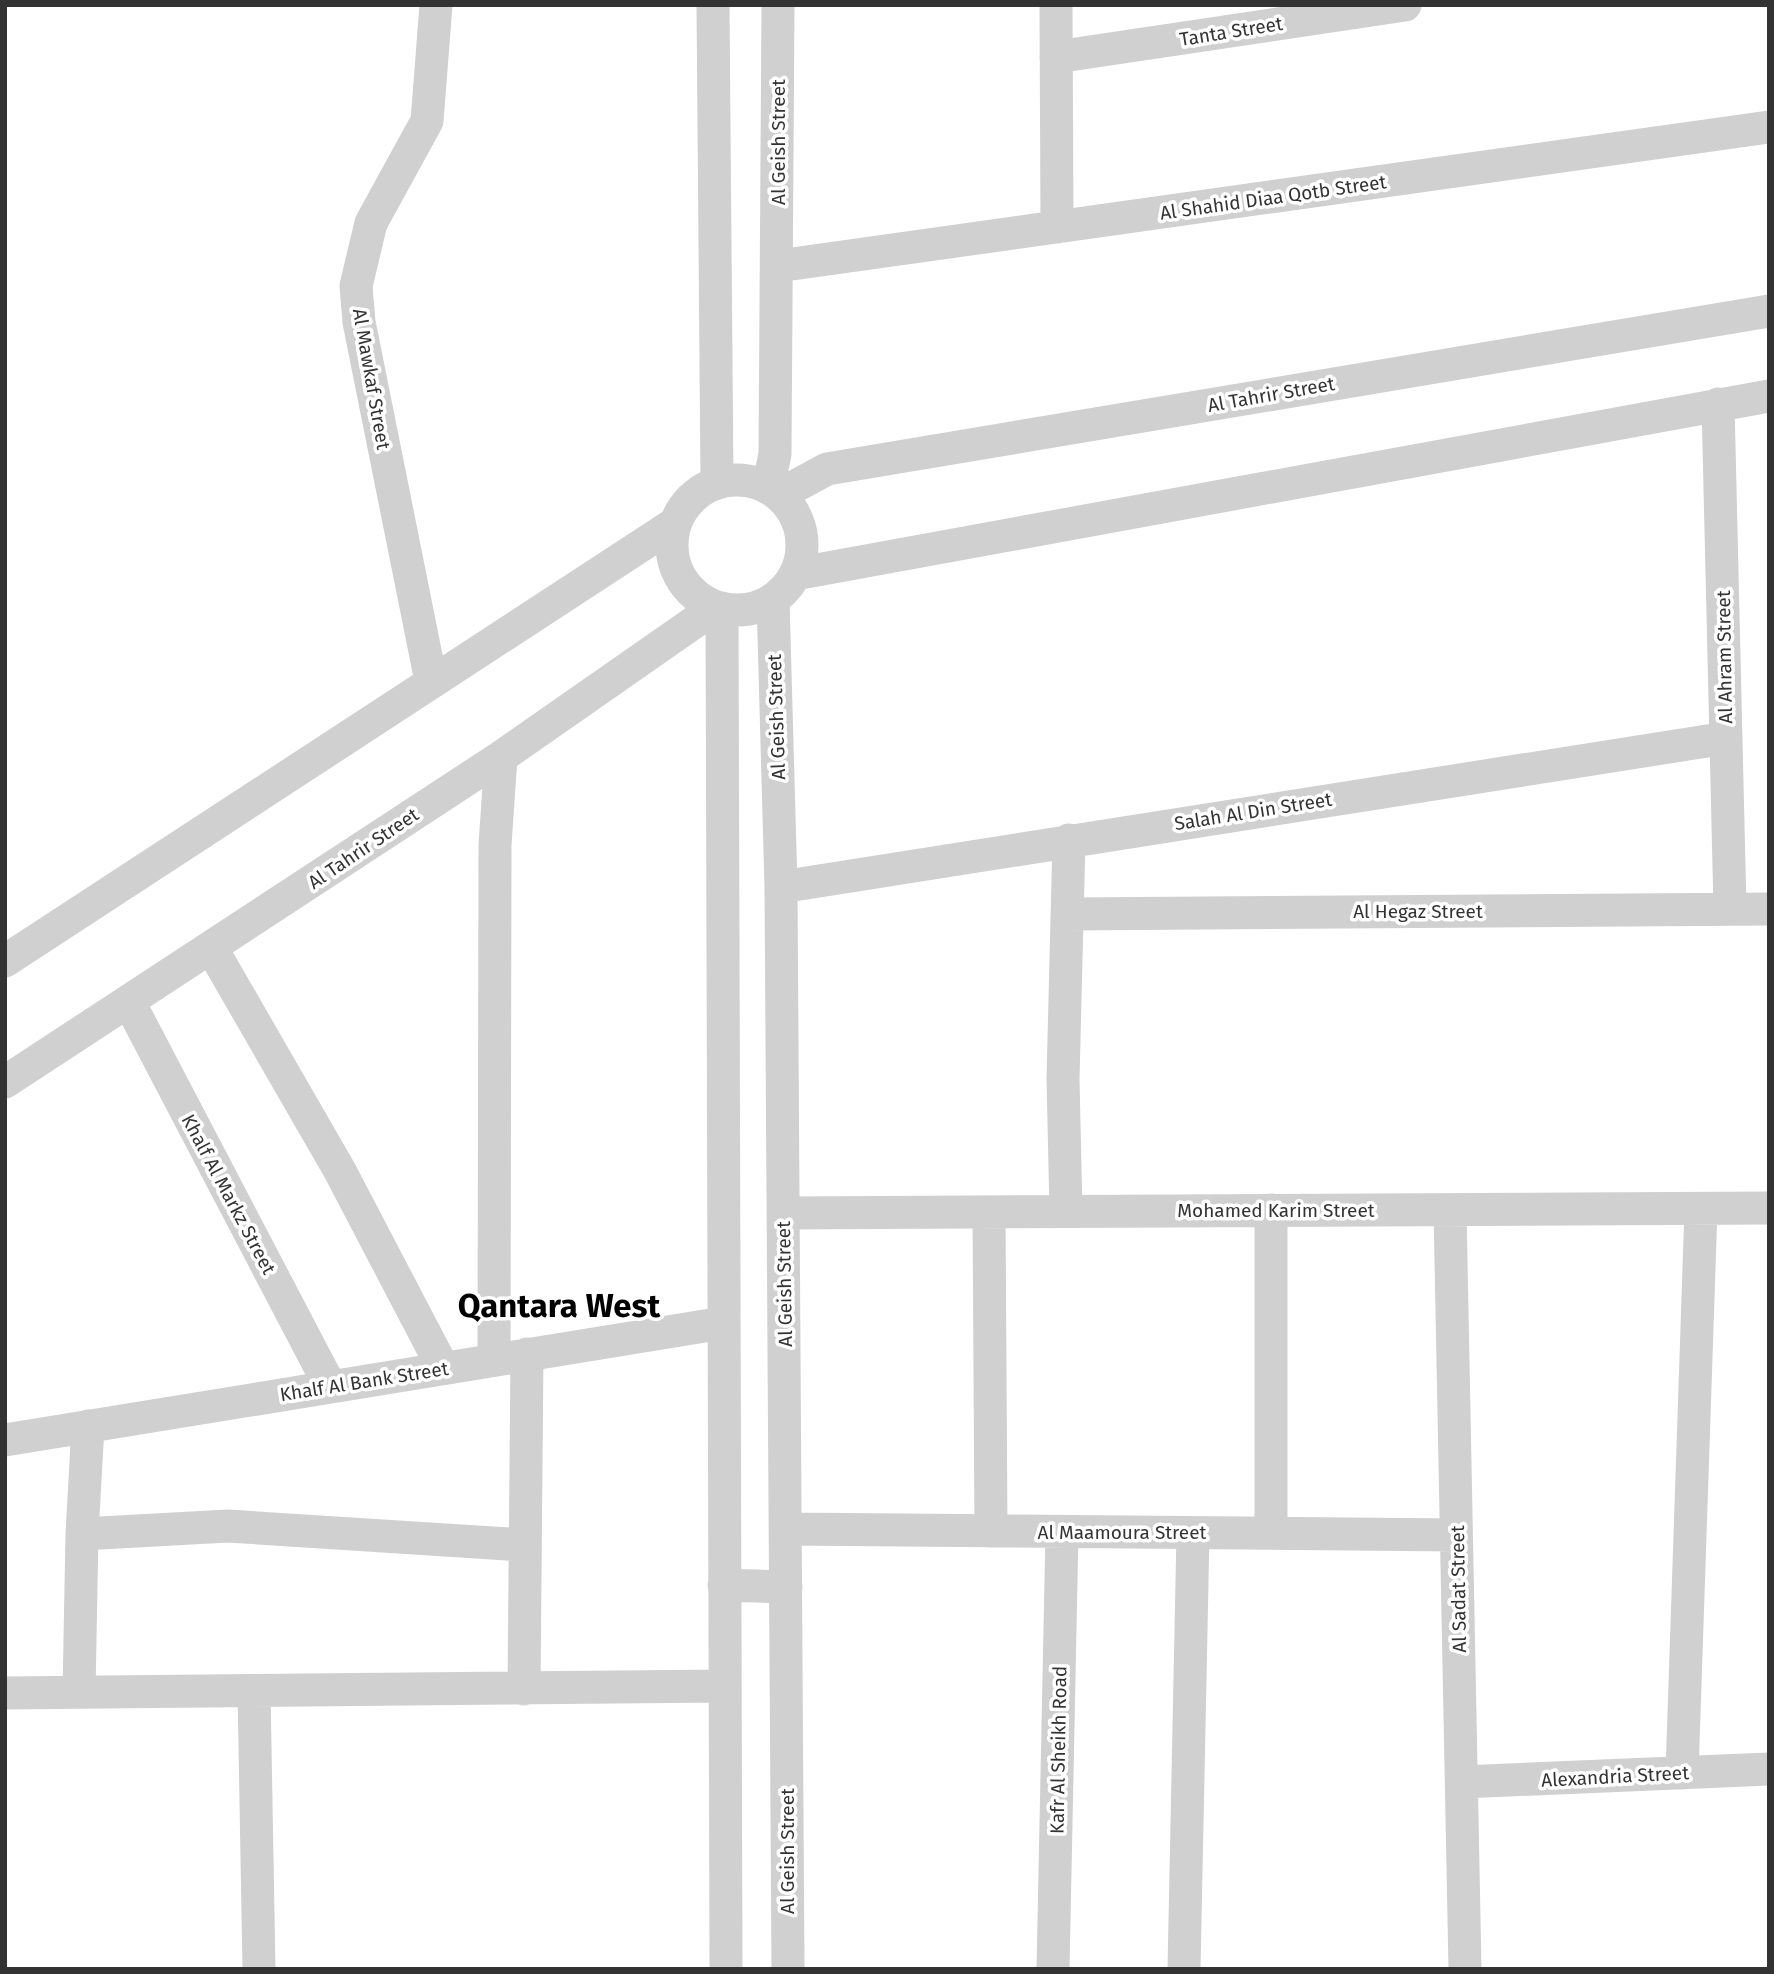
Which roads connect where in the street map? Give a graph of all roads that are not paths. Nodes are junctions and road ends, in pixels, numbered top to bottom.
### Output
1 (436, 5) edge
2 (713, 5) edge
3 (778, 5) edge
4 (1056, 5) edge
5 (1405, 5) edge
6 (1310, 12) edge
7 (1056, 57) junction
8 (1769, 127) edge
9 (1057, 227) junction
10 (778, 266) junction
11 (1769, 310) edge
12 (1769, 396) edge
13 (1718, 404) junction
14 (717, 482) junction
15 (773, 491) junction
16 (674, 524) junction
17 (795, 574) junction
18 (773, 599) junction
19 (719, 608) junction
20 (431, 681) junction
21 (1726, 738) junction
22 (501, 757) junction
23 (1069, 839) junction
24 (780, 887) junction
25 (1730, 909) junction
26 (1769, 909) edge
27 (1068, 914) junction
28 (212, 949) junction
29 (5, 961) edge
30 (129, 1002) junction
31 (5, 1082) edge
32 (1769, 1208) edge
33 (1701, 1209) junction
34 (1272, 1210) junction
35 (1450, 1210) junction
36 (1066, 1211) junction
37 (989, 1212) junction
38 (784, 1213) junction
39 (723, 1323) junction
40 (527, 1354) junction
41 (494, 1359) junction
42 (443, 1368) junction
43 (330, 1386) junction
44 (88, 1426) junction
45 (5, 1440) edge
46 (787, 1530) junction
47 (991, 1531) junction
48 (1062, 1532) junction
49 (1193, 1533) junction
50 (1271, 1533) junction
51 (82, 1534) junction
52 (1456, 1535) junction
53 (524, 1545) junction
54 (724, 1585) junction
55 (786, 1587) junction
56 (724, 1686) junction
57 (524, 1689) junction
58 (254, 1691) junction
59 (79, 1692) junction
60 (5, 1693) edge
61 (1769, 1769) edge
62 (1682, 1773) junction
63 (1462, 1782) junction
64 (259, 1969) edge
65 (726, 1969) edge
66 (788, 1969) edge
67 (1053, 1969) edge
68 (1184, 1969) edge
69 (1465, 1969) edge

1 - 20 street, Al Mawkaf Street
2 - 14 street
3 - 10 street, Al Geish Street
4 - 7 street
5 - 6 street, Tanta Street
6 - 7 street, Tanta Street
7 - 9 street
8 - 9 street, Al Shahid Diaa Qotb Street
9 - 10 street, Al Shahid Diaa Qotb Street
10 - 15 street, Al Geish Street
11 - 15 street, Al Tahrir Street
12 - 13 street
13 - 17 street
13 - 21 street, Al Ahram Street
14 - 15 street
14 - 16 street
15 - 17 street
16 - 19 street
16 - 20 street
17 - 18 street
18 - 19 street
18 - 24 street, Al Geish Street
19 - 22 street, Al Tahrir Street
19 - 39 street
20 - 29 street
21 - 23 street, Salah Al Din Street
21 - 25 street, Al Ahram Street
22 - 28 street, Al Tahrir Street
22 - 41 street
23 - 24 street, Salah Al Din Street
23 - 27 street
24 - 38 street, Al Geish Street
25 - 26 street, Al Hegaz Street
25 - 27 street, Al Hegaz Street
27 - 36 street
28 - 30 street, Al Tahrir Street
28 - 42 street
30 - 31 street, Al Tahrir Street
30 - 43 street, Khalf Al Markz Street
32 - 33 street, Mohamed Karim Street
33 - 35 street, Mohamed Karim Street
33 - 62 street
34 - 35 street, Mohamed Karim Street
34 - 36 street, Mohamed Karim Street
34 - 50 street
35 - 52 street, Al Sadat Street
36 - 37 street, Mohamed Karim Street
37 - 38 street, Mohamed Karim Street
37 - 47 street
38 - 46 street, Al Geish Street
39 - 40 street, Khalf Al Bank Street
39 - 54 street
40 - 41 street, Khalf Al Bank Street
40 - 53 street
41 - 42 street, Khalf Al Bank Street
42 - 43 street, Khalf Al Bank Street
43 - 44 street, Khalf Al Bank Street
44 - 45 street, Khalf Al Bank Street
44 - 51 street
46 - 47 street, Al Maamoura Street
46 - 55 street, Al Geish Street
47 - 48 street, Al Maamoura Street
48 - 49 street, Al Maamoura Street
48 - 67 street, Kafr Al Sheikh Road
49 - 50 street, Al Maamoura Street
49 - 68 street
50 - 52 street, Al Maamoura Street
51 - 53 street
51 - 59 street
52 - 63 street, Al Sadat Street
53 - 57 street
54 - 55 street
54 - 56 street
55 - 66 street, Al Geish Street
56 - 57 street
56 - 65 street
57 - 58 street
58 - 59 street
58 - 64 street
59 - 60 street
61 - 62 street, Alexandria Street
62 - 63 street, Alexandria Street
63 - 69 street, Al Sadat Street

